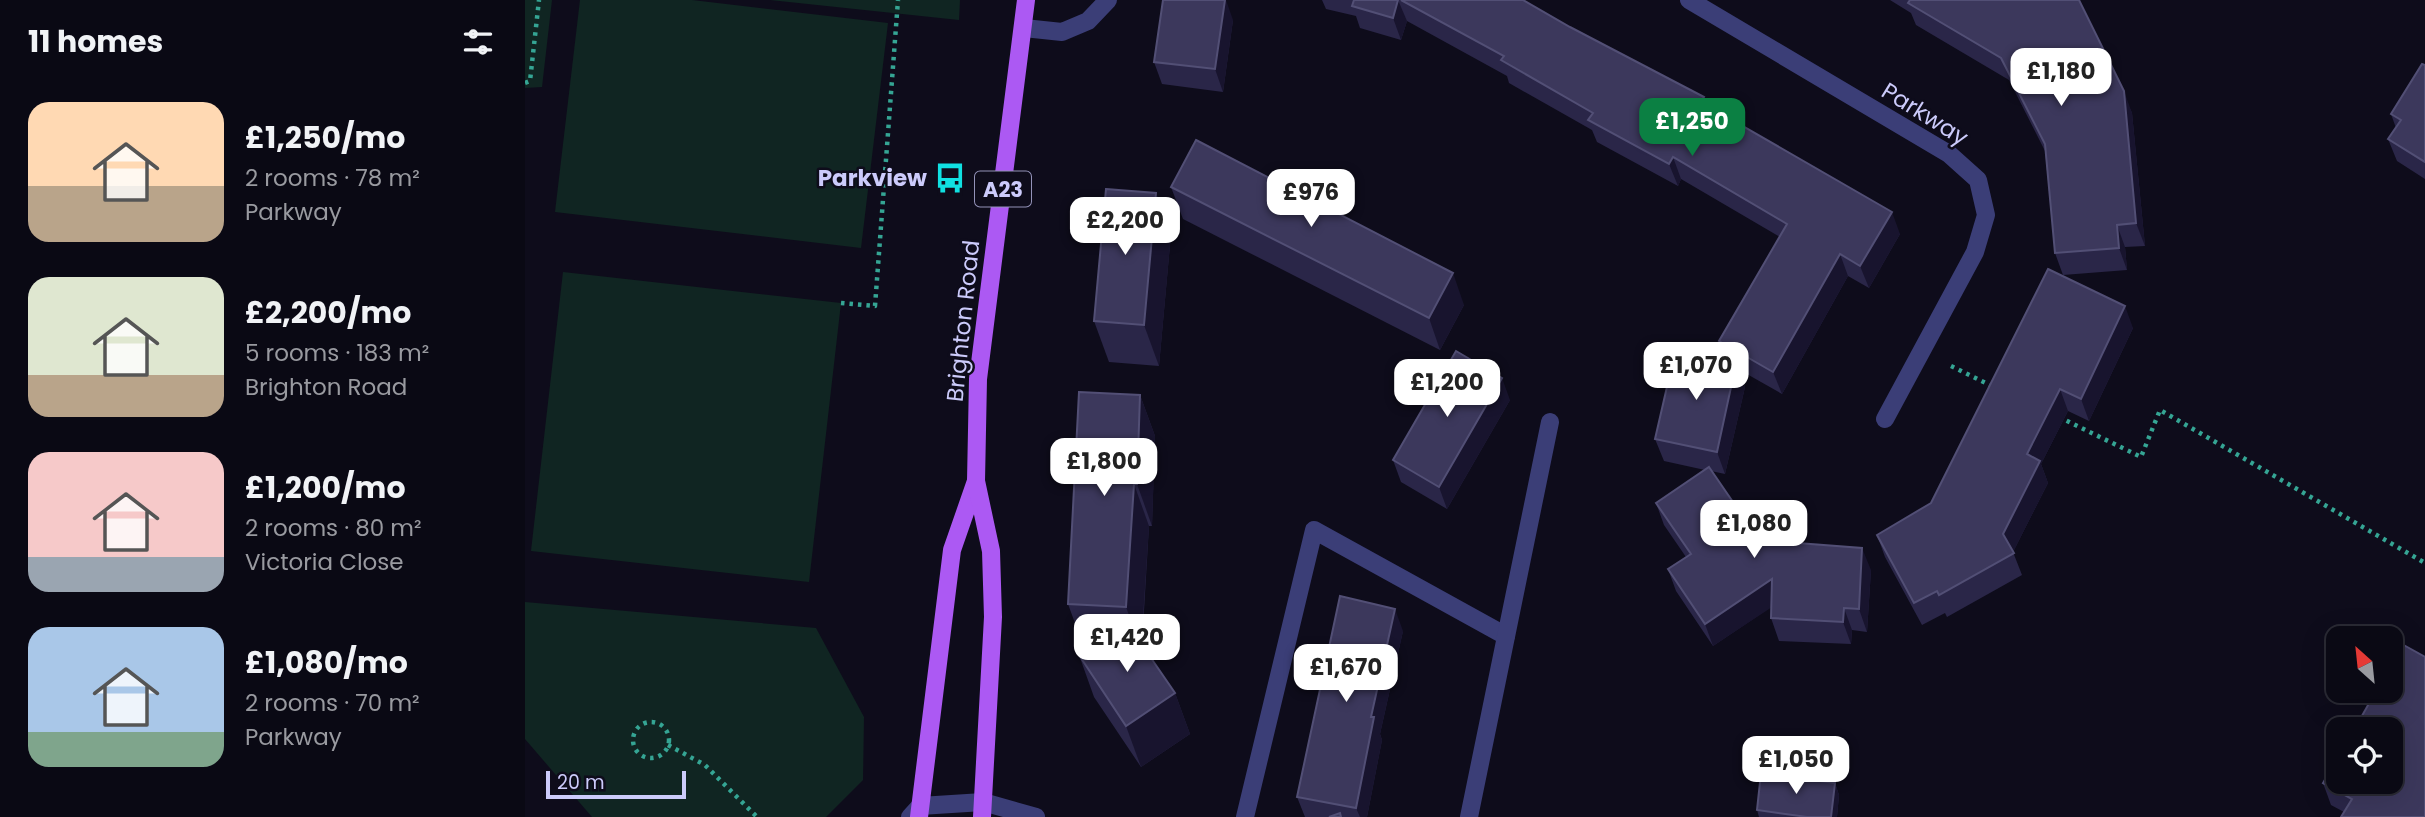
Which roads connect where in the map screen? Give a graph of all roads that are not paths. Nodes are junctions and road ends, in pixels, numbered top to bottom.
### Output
1 (1026, 0) edge
2 (1108, 0) edge
3 (1689, 0) edge
4 (1024, 28) junction
5 (1885, 419) dead end
6 (1551, 422) dead end
7 (976, 481) junction
8 (1506, 636) junction
9 (982, 810) edge
10 (916, 814) edge
11 (1036, 817) edge
12 (1245, 817) edge
13 (1469, 817) edge

1 - 4 main road, Brighton Road / A23
2 - 4 street
3 - 5 street, Parkway
4 - 7 main road, Brighton Road / A23
6 - 8 street
7 - 9 main road, Brighton Road / A23
7 - 10 main road, Brighton Road / A23
8 - 12 street
8 - 13 street
9 - 10 street
9 - 11 street

